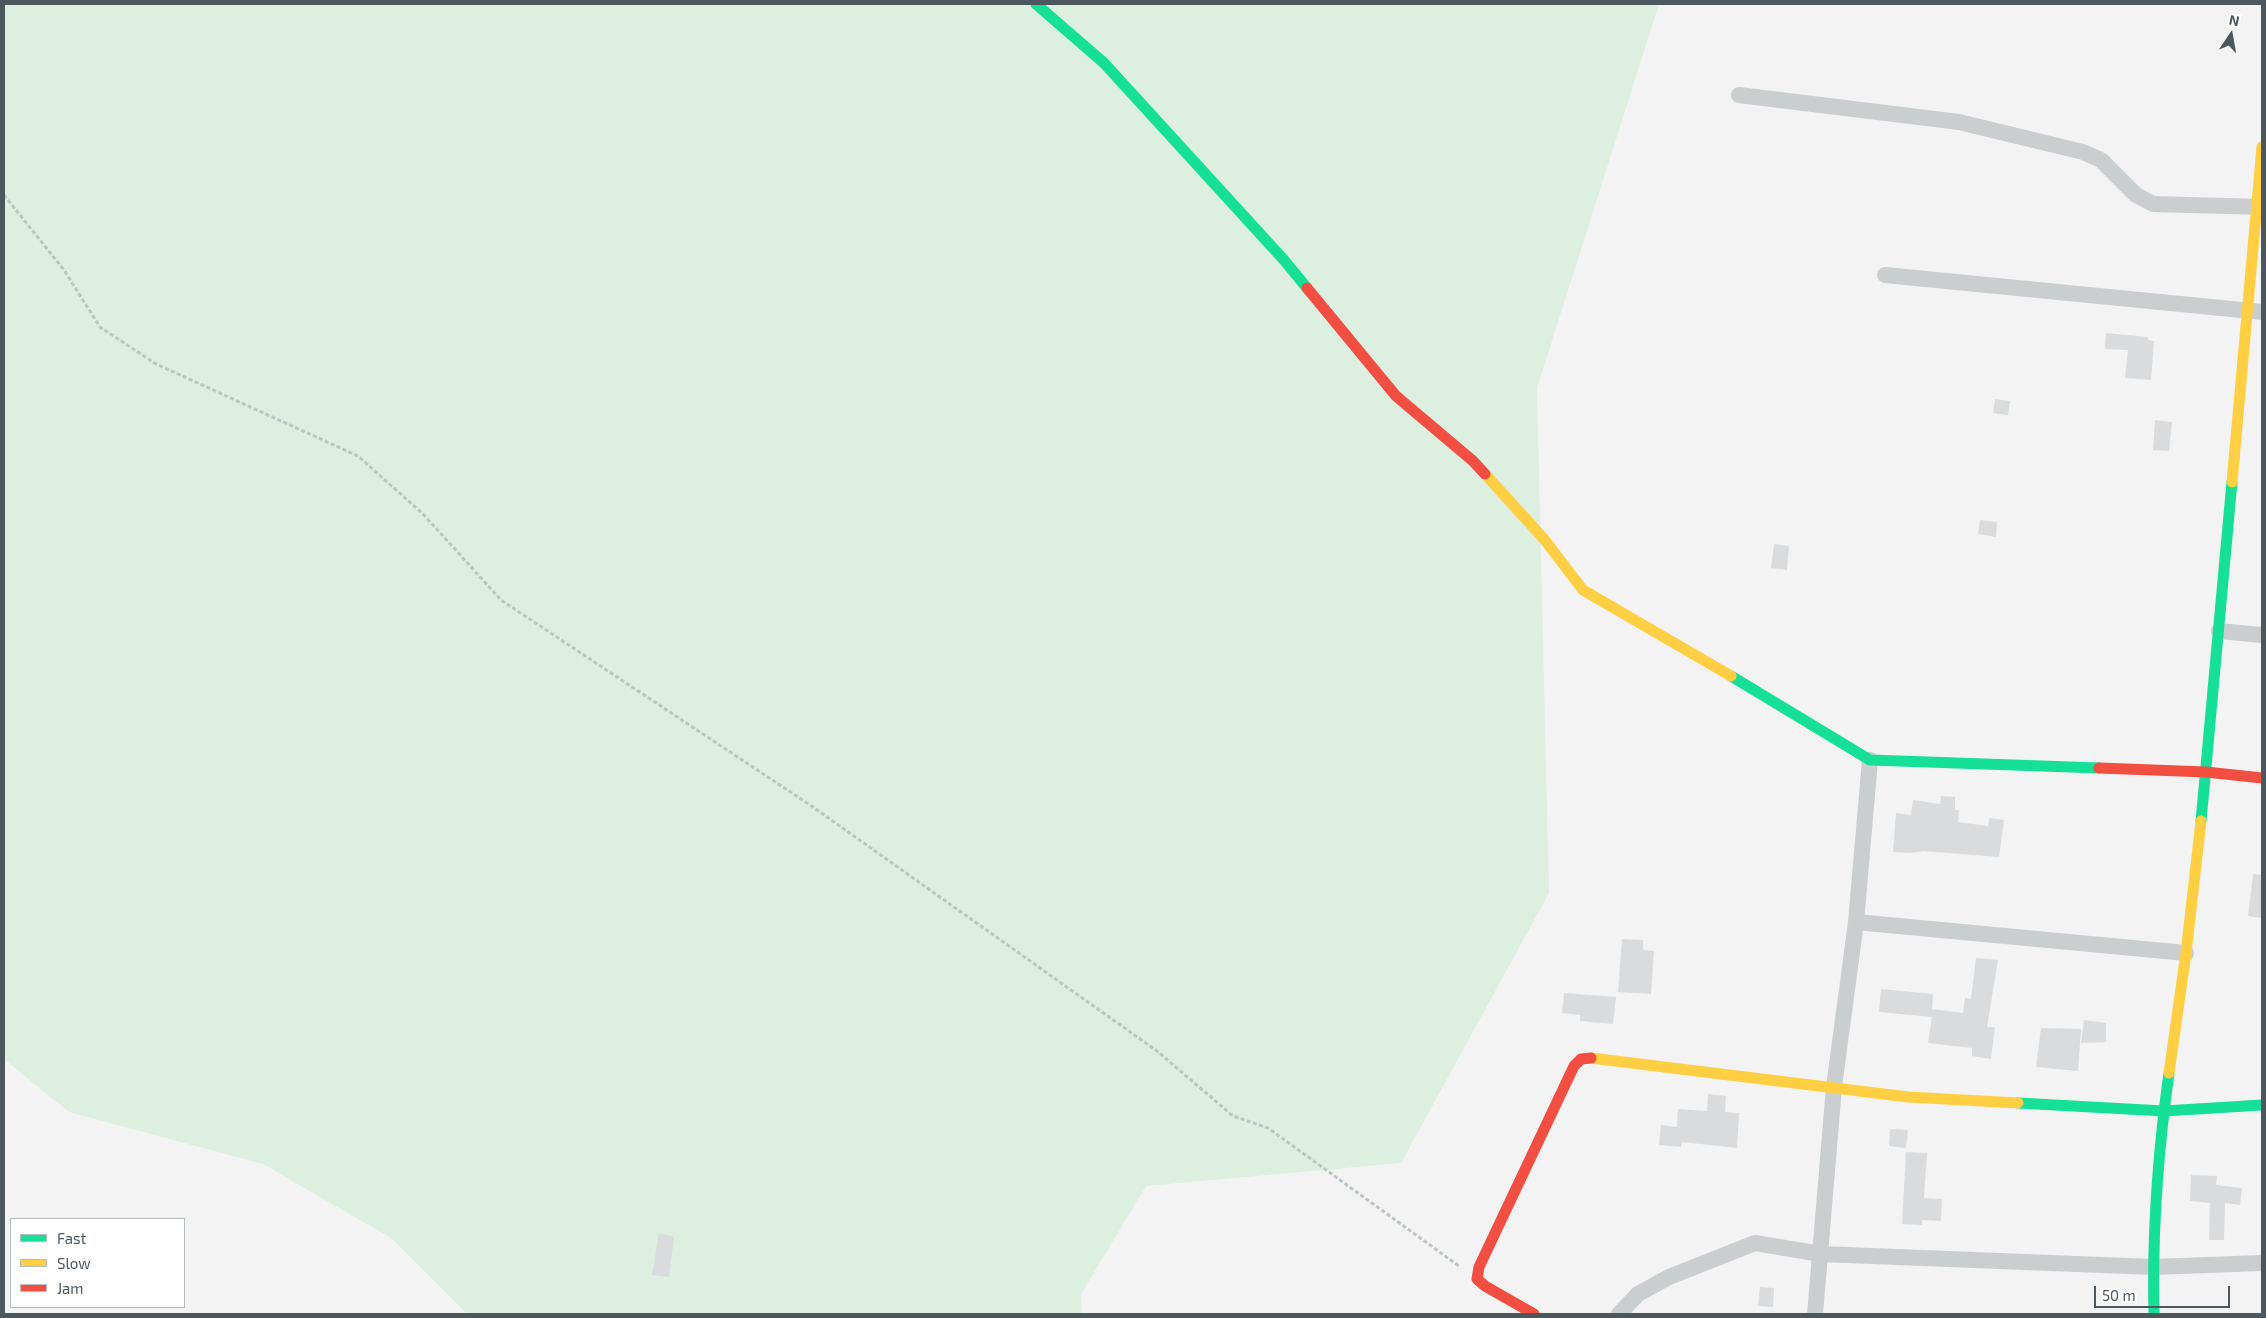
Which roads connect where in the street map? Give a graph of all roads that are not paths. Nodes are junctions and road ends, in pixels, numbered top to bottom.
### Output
1 (1036, 4) edge
2 (1739, 95) dead end
3 (2262, 146) edge
4 (2259, 208) edge
5 (1886, 274) dead end
6 (2255, 312) edge
7 (2219, 631) junction
8 (2262, 635) edge
9 (1870, 760) junction
10 (2206, 772) junction
11 (2262, 778) edge
12 (1856, 922) junction
13 (2186, 953) junction
14 (1834, 1087) junction
15 (2262, 1105) edge
16 (2164, 1111) junction
17 (1821, 1254) junction
18 (2262, 1262) edge
19 (2153, 1267) junction
20 (1534, 1314) edge
21 (1619, 1314) edge
22 (1815, 1314) edge
23 (2154, 1314) edge

1 - 9 street
2 - 4 street
3 - 4 street
4 - 6 street
5 - 6 street
6 - 7 street
7 - 8 street
7 - 10 street
9 - 10 street
9 - 12 street
10 - 11 street
10 - 13 street
12 - 13 street
12 - 14 street
13 - 16 street
14 - 16 street
14 - 17 street
14 - 20 street
15 - 16 street
16 - 19 street
17 - 19 street
17 - 21 street
17 - 22 street
18 - 19 street
19 - 23 street

